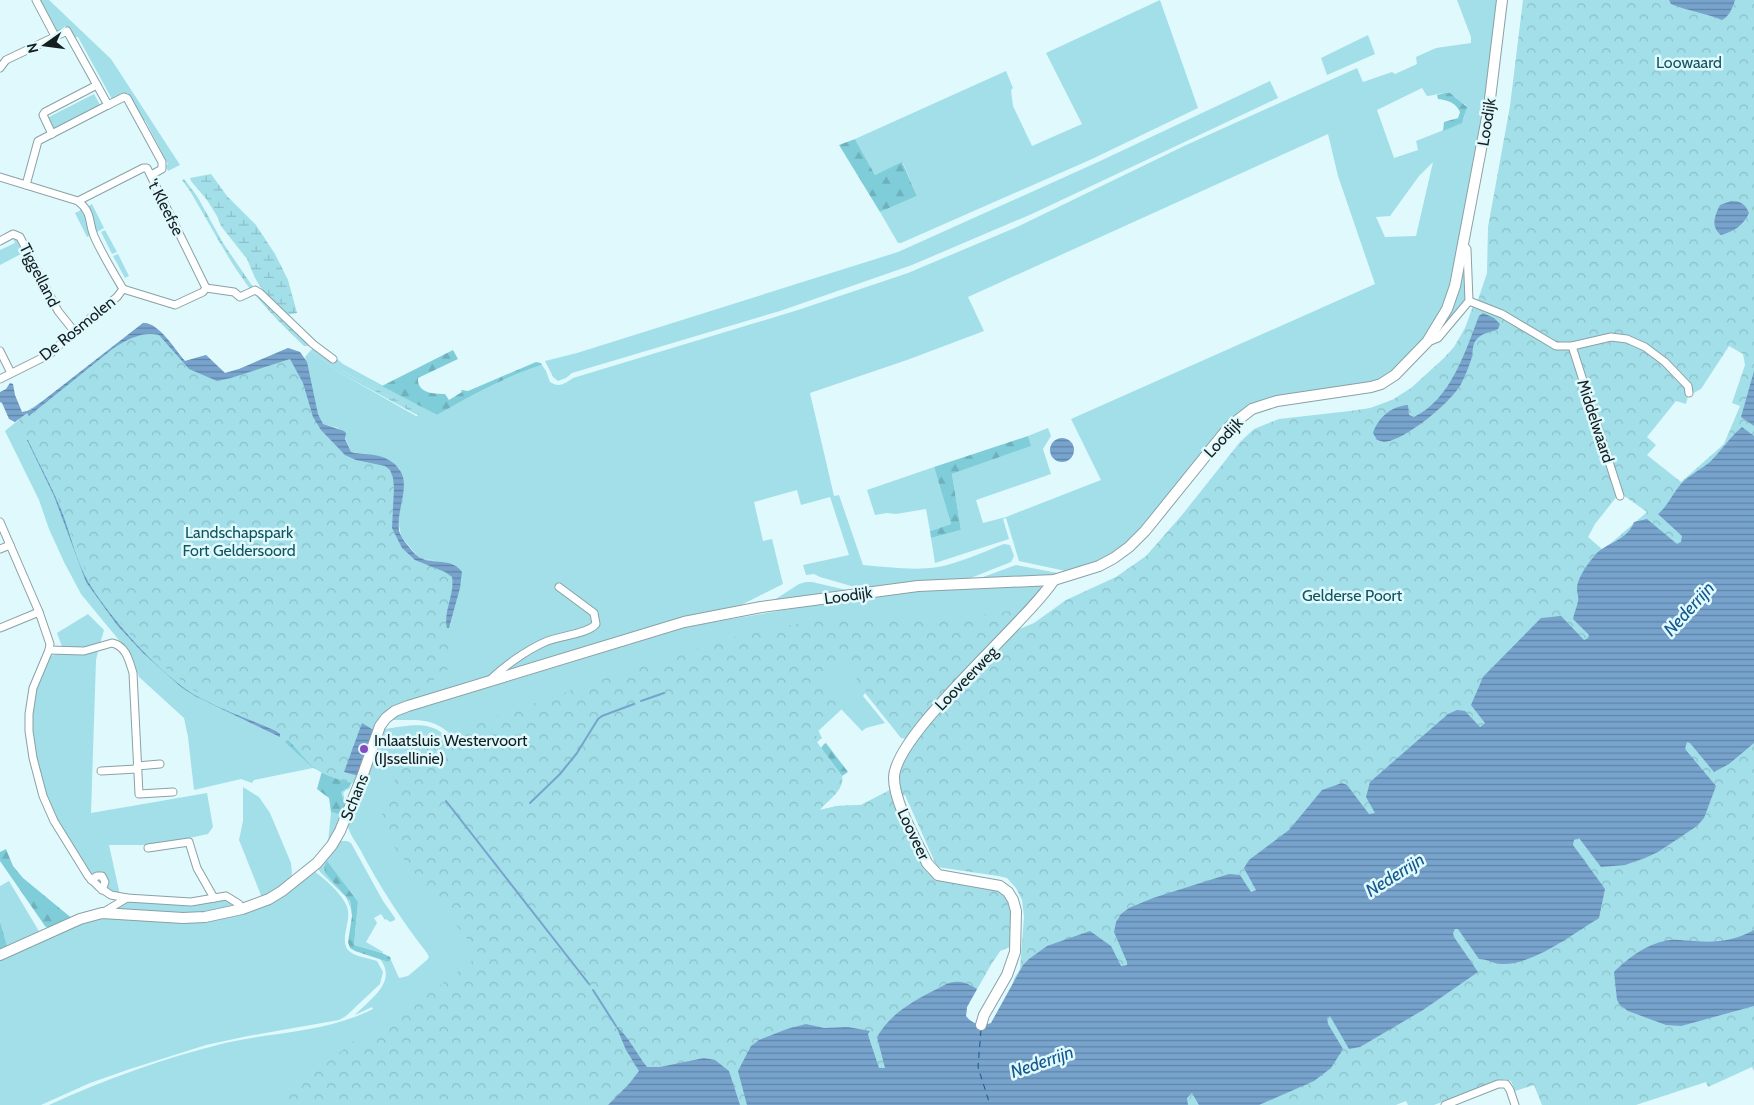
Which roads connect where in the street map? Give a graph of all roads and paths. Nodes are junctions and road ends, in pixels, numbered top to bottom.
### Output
1 (36, 0) edge
2 (1502, 0) edge
3 (55, 36) junction
4 (0, 68) edge
5 (97, 85) junction
6 (108, 105) junction
7 (52, 134) junction
8 (150, 175) junction
9 (0, 177) edge
10 (26, 185) junction
11 (78, 201) junction
12 (0, 241) edge
13 (1463, 244) junction
14 (206, 288) junction
15 (123, 289) junction
16 (1469, 301) junction
17 (74, 331) junction
18 (1427, 342) junction
19 (1572, 346) junction
20 (0, 351) edge
21 (333, 359) dead end
22 (11, 373) junction
23 (0, 379) edge
24 (1689, 393) dead end
25 (1620, 496) dead end
26 (0, 522) edge
27 (10, 545) junction
28 (0, 550) edge
29 (1054, 580) junction
30 (558, 587) dead end
31 (39, 612) junction
32 (726, 614) joint
33 (0, 628) edge
34 (49, 650) junction
35 (490, 681) junction
36 (160, 764) dead end
37 (137, 767) junction
38 (101, 770) dead end
39 (894, 785) joint
40 (173, 792) dead end
41 (148, 848) dead end
42 (127, 898) junction
43 (214, 898) junction
44 (242, 909) junction
45 (102, 913) junction
46 (0, 955) edge
47 (981, 1025) dead end
48 (1445, 1105) edge
49 (1515, 1105) edge

1 - 3 street
2 - 13 street, Loodijk
3 - 4 street
3 - 5 street
5 - 6 street
5 - 7 street
6 - 7 street
6 - 8 street
7 - 10 street
8 - 11 street, 't Kleefse
8 - 14 street, 't Kleefse
9 - 10 street
10 - 11 street
11 - 15 street, De Rosmolen
12 - 17 street, Tiggelland
13 - 16 street
13 - 18 street, Loodijk
14 - 15 street
14 - 21 street
15 - 17 street, De Rosmolen
16 - 18 street
16 - 19 street
17 - 22 street, De Rosmolen
18 - 29 street, Loodijk
19 - 24 street
19 - 25 street, Middelwaard
20 - 22 street
22 - 23 street, De Rosmolen
26 - 27 street
27 - 28 street
27 - 31 street
29 - 32 street, Loodijk
29 - 39 street, Looveerweg
30 - 35 street, Schans
31 - 33 street
31 - 34 street
32 - 35 street, Schans
34 - 37 street
34 - 42 street
35 - 44 street, Schans
36 - 37 street
37 - 38 street
37 - 40 street
39 - 47 street, Looveer
41 - 43 street
42 - 43 street
42 - 45 street, Schans
43 - 44 street
44 - 45 street, Schans
45 - 46 street, Schans
48 - 49 street

